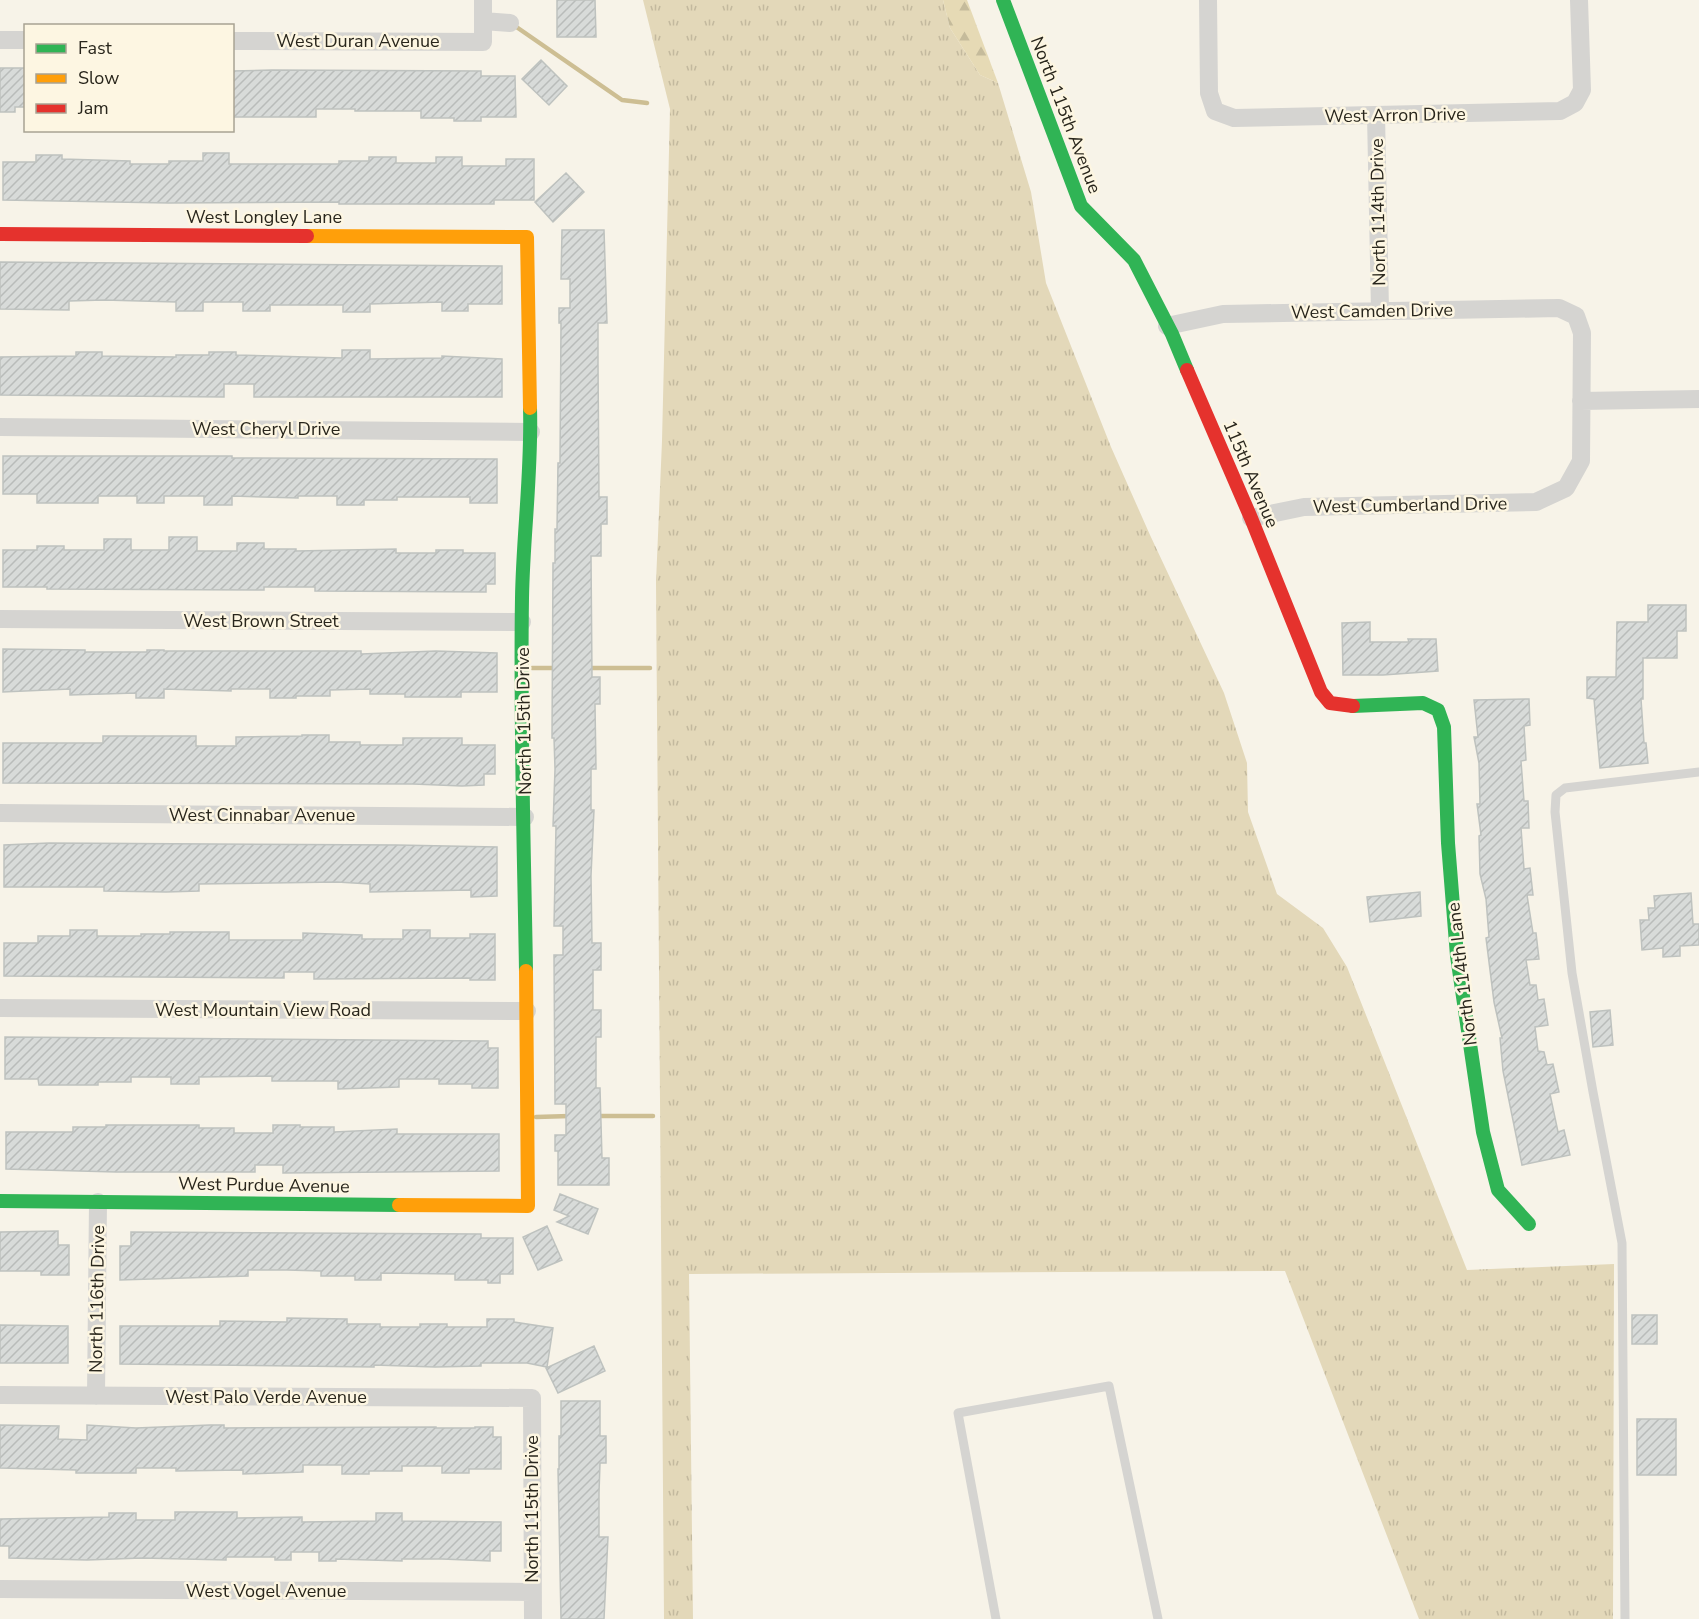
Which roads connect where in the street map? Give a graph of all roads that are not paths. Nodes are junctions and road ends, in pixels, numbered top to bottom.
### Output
1 (483, 0) edge
2 (1003, 0) edge
3 (1208, 0) edge
4 (1579, 0) edge
5 (483, 21) junction
6 (510, 23) dead end
7 (0, 40) edge
8 (24, 40) edge
9 (234, 41) edge
10 (1376, 115) junction
11 (0, 234) edge
12 (527, 237) joint
13 (1134, 260) joint
14 (1380, 310) junction
15 (1167, 326) junction
16 (1699, 399) edge
17 (1581, 401) junction
18 (0, 427) edge
19 (531, 432) junction
20 (1251, 518) junction
21 (0, 620) edge
22 (522, 622) junction
23 (1438, 710) joint
24 (1699, 772) edge
25 (0, 813) edge
26 (525, 817) junction
27 (0, 1008) edge
28 (527, 1011) junction
29 (0, 1201) edge
30 (98, 1202) junction
31 (528, 1206) joint
32 (1529, 1224) dead end
33 (0, 1395) edge
34 (96, 1396) junction
35 (532, 1398) joint
36 (0, 1589) edge
37 (533, 1592) junction
38 (533, 1619) edge
39 (996, 1619) edge
40 (1158, 1619) edge
41 (1625, 1619) edge

1 - 5 street
2 - 13 street, North 115th Avenue
3 - 10 street, West Arron Drive
4 - 10 street, West Arron Drive
5 - 6 street
5 - 9 street, West Duran Avenue
7 - 8 street
10 - 14 street, North 114th Drive
11 - 12 street, West Longley Lane
12 - 19 street, North 115th Drive
13 - 15 street, 115th Avenue
14 - 15 street, West Camden Drive
14 - 17 street, West Camden Drive
15 - 20 street, 115th Avenue
16 - 17 street
17 - 20 street, West Cumberland Drive
18 - 19 street, West Cheryl Drive
19 - 22 street, North 115th Drive
20 - 23 street, 115th Avenue
21 - 22 street, West Brown Street
22 - 26 street, North 115th Drive
23 - 32 street, North 114th Lane
24 - 41 lane
25 - 26 street, West Cinnabar Avenue
26 - 28 street, North 115th Drive
27 - 28 street, West Mountain View Road
28 - 31 street, North 115th Drive
29 - 30 street, West Purdue Avenue
30 - 31 street, West Purdue Avenue
30 - 34 street, North 116th Drive
33 - 34 street, West Palo Verde Avenue
34 - 35 street, West Palo Verde Avenue
35 - 37 street, North 115th Drive
36 - 37 street, West Vogel Avenue
37 - 38 street, North 115th Drive
39 - 40 lane

